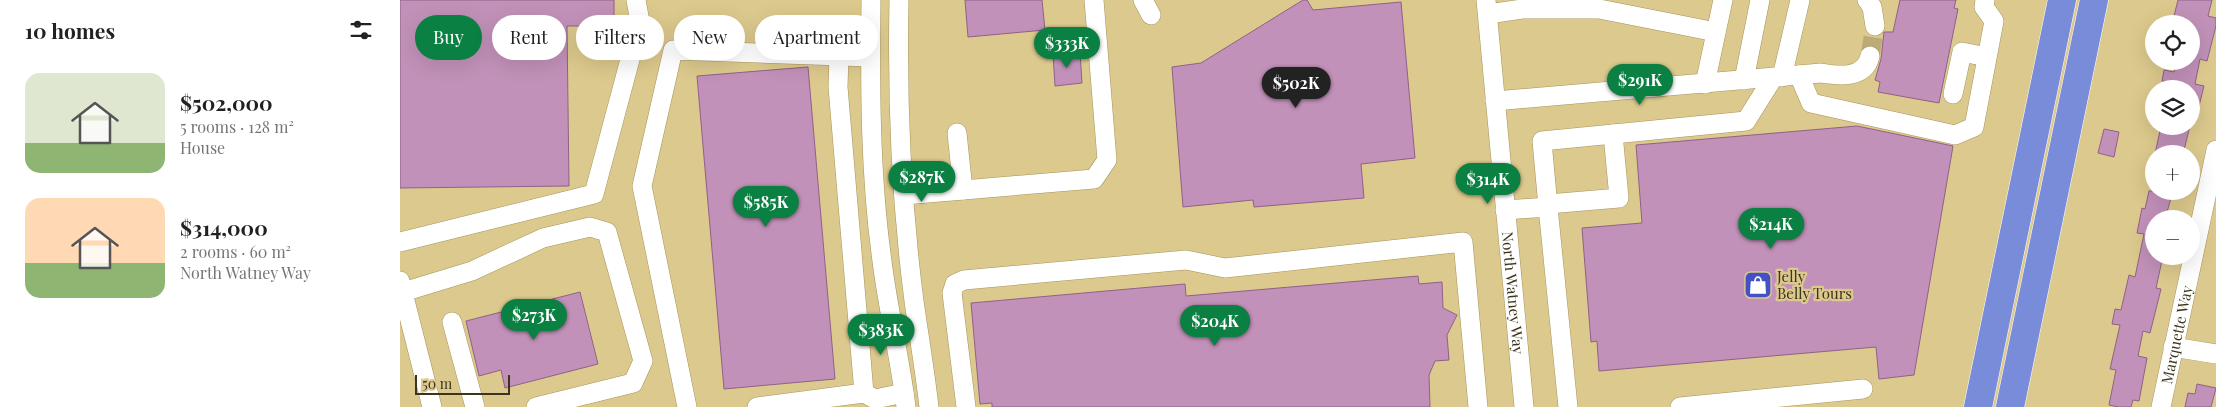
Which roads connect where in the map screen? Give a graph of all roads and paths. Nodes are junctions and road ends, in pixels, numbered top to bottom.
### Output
1 (636, 0) edge
2 (872, 0) edge
3 (899, 0) edge
4 (1094, 0) edge
5 (1723, 0) edge
6 (1760, 0) edge
7 (1800, 0) edge
8 (1867, 0) edge
9 (1985, 0) edge
10 (2048, 0) edge
11 (2062, 0) edge
12 (2094, 0) edge
13 (2106, 0) edge
14 (1521, 5) edge
15 (1487, 7) edge
16 (871, 15) edge
17 (1875, 26) tunnel mouth
18 (1716, 32) junction
19 (755, 53) edge
20 (1870, 56) tunnel mouth
21 (1987, 58) junction
22 (839, 60) edge
23 (870, 60) edge
24 (1785, 77) junction
25 (1744, 80) junction
26 (2077, 80) junction
27 (1705, 84) junction
28 (1953, 94) dead end
29 (1496, 100) junction
30 (957, 133) dead end
31 (1613, 134) junction
32 (2034, 135) junction
33 (2216, 150) edge
34 (2214, 175) edge
35 (963, 190) junction
36 (904, 196) junction
37 (1548, 206) junction
38 (1505, 210) junction
39 (400, 242) edge
40 (401, 287) edge
41 (452, 322) dead end
42 (2174, 347) junction
43 (2216, 354) edge
44 (1863, 390) dead end
45 (864, 393) junction
46 (905, 400) edge
47 (432, 407) edge
48 (475, 407) edge
49 (536, 407) edge
50 (687, 407) edge
51 (757, 407) edge
52 (929, 407) edge
53 (966, 407) edge
54 (1478, 407) edge
55 (1524, 407) edge
56 (1568, 407) edge
57 (1680, 407) edge
58 (1978, 407) edge
59 (2010, 407) edge
60 (2161, 407) edge

1 - 39 street
2 - 16 street
3 - 36 street
4 - 35 street
5 - 18 street
6 - 25 street
7 - 24 street
8 - 17 street
9 - 21 street
10 - 32 highway
11 - 32 highway
12 - 26 highway
13 - 26 highway
14 - 15 street
14 - 18 street
15 - 29 street, North Watney Way
18 - 27 street
19 - 50 street
20 - 24 street
21 - 24 street
21 - 28 street
22 - 45 street
23 - 46 street
24 - 25 street
24 - 31 street
25 - 27 street
26 - 59 highway
27 - 29 street
29 - 38 street, North Watney Way
30 - 35 street
31 - 37 street
31 - 37 street
32 - 58 highway
33 - 34 street, Marquette Way
34 - 42 street, Marquette Way
35 - 36 street
36 - 52 street
37 - 38 street
37 - 56 street
38 - 55 street, North Watney Way
40 - 47 street
40 - 49 street
41 - 48 street
42 - 43 street
42 - 60 street, Marquette Way
44 - 57 street
45 - 46 street
45 - 51 street
53 - 54 street

